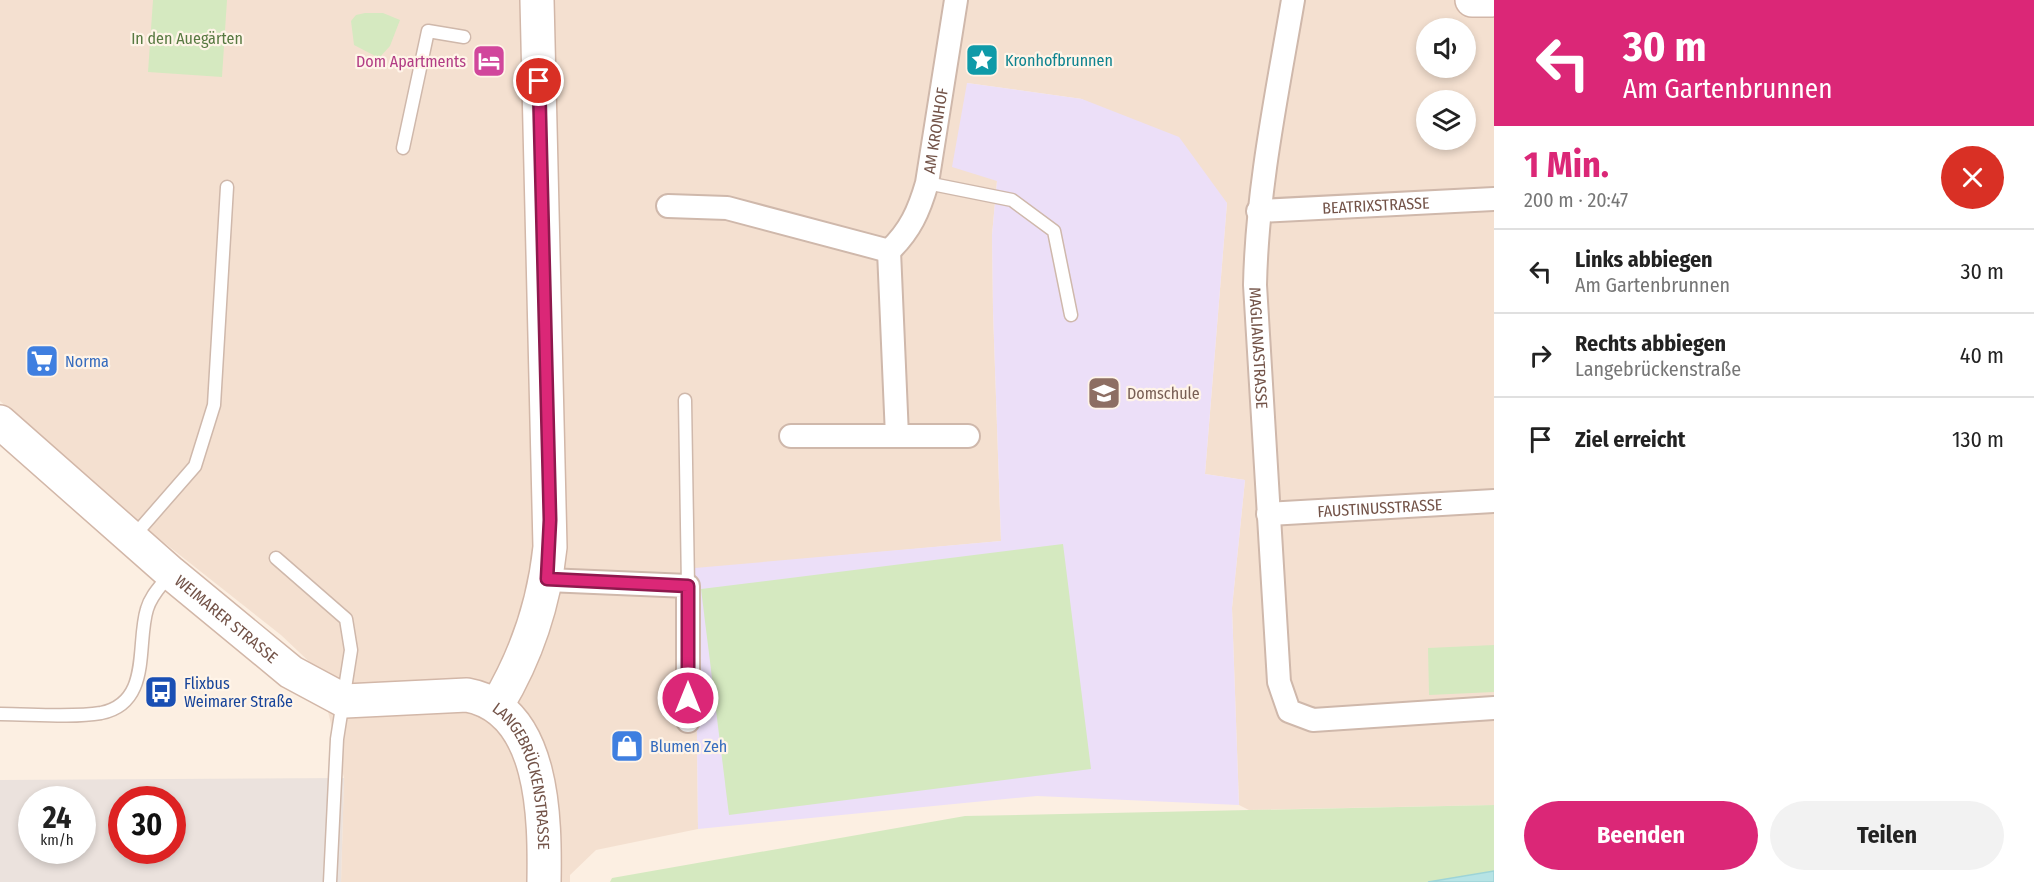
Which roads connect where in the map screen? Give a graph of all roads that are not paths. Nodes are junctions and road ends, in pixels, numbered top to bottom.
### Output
1 (537, 0) edge
2 (956, 0) edge
3 (1293, 0) edge
4 (1472, 0) edge
5 (1491, 0) edge
6 (464, 37) dead end
7 (403, 148) dead end
8 (927, 183) junction
9 (227, 187) dead end
10 (1494, 199) edge
11 (668, 206) dead end
12 (1258, 212) junction
13 (889, 251) junction
14 (1071, 315) dead end
15 (685, 400) dead end
16 (0, 422) edge
17 (791, 436) dead end
18 (897, 436) junction
19 (968, 436) dead end
20 (1494, 501) edge
21 (1268, 514) junction
22 (132, 538) junction
23 (276, 558) dead end
24 (171, 573) junction
25 (547, 579) junction
26 (688, 586) junction
27 (345, 701) junction
28 (497, 705) junction
29 (1494, 708) edge
30 (0, 714) edge
31 (688, 721) dead end
32 (330, 882) edge
33 (544, 882) edge

1 - 25 main road, LANGEBRÜCKENSTRASSE
2 - 8 street, AM KRONHOF
3 - 12 street, MAGLIANASTRASSE
4 - 5 main road
6 - 7 lane
8 - 13 street, AM KRONHOF
8 - 14 lane
9 - 22 lane
10 - 12 street, BEATRIXSTRASSE
11 - 13 street
12 - 21 street, MAGLIANASTRASSE
13 - 18 street
15 - 26 lane
16 - 22 main road, WEIMARER STRASSE
17 - 18 street
18 - 19 street
20 - 21 street, FAUSTINUSSTRASSE
21 - 29 street, MAGLIANASTRASSE
22 - 24 main road, WEIMARER STRASSE
23 - 27 lane
24 - 27 main road, WEIMARER STRASSE
24 - 30 lane
25 - 26 street
25 - 28 main road, LANGEBRÜCKENSTRASSE
26 - 31 street
27 - 28 main road
27 - 32 lane
28 - 33 main road, LANGEBRÜCKENSTRASSE

